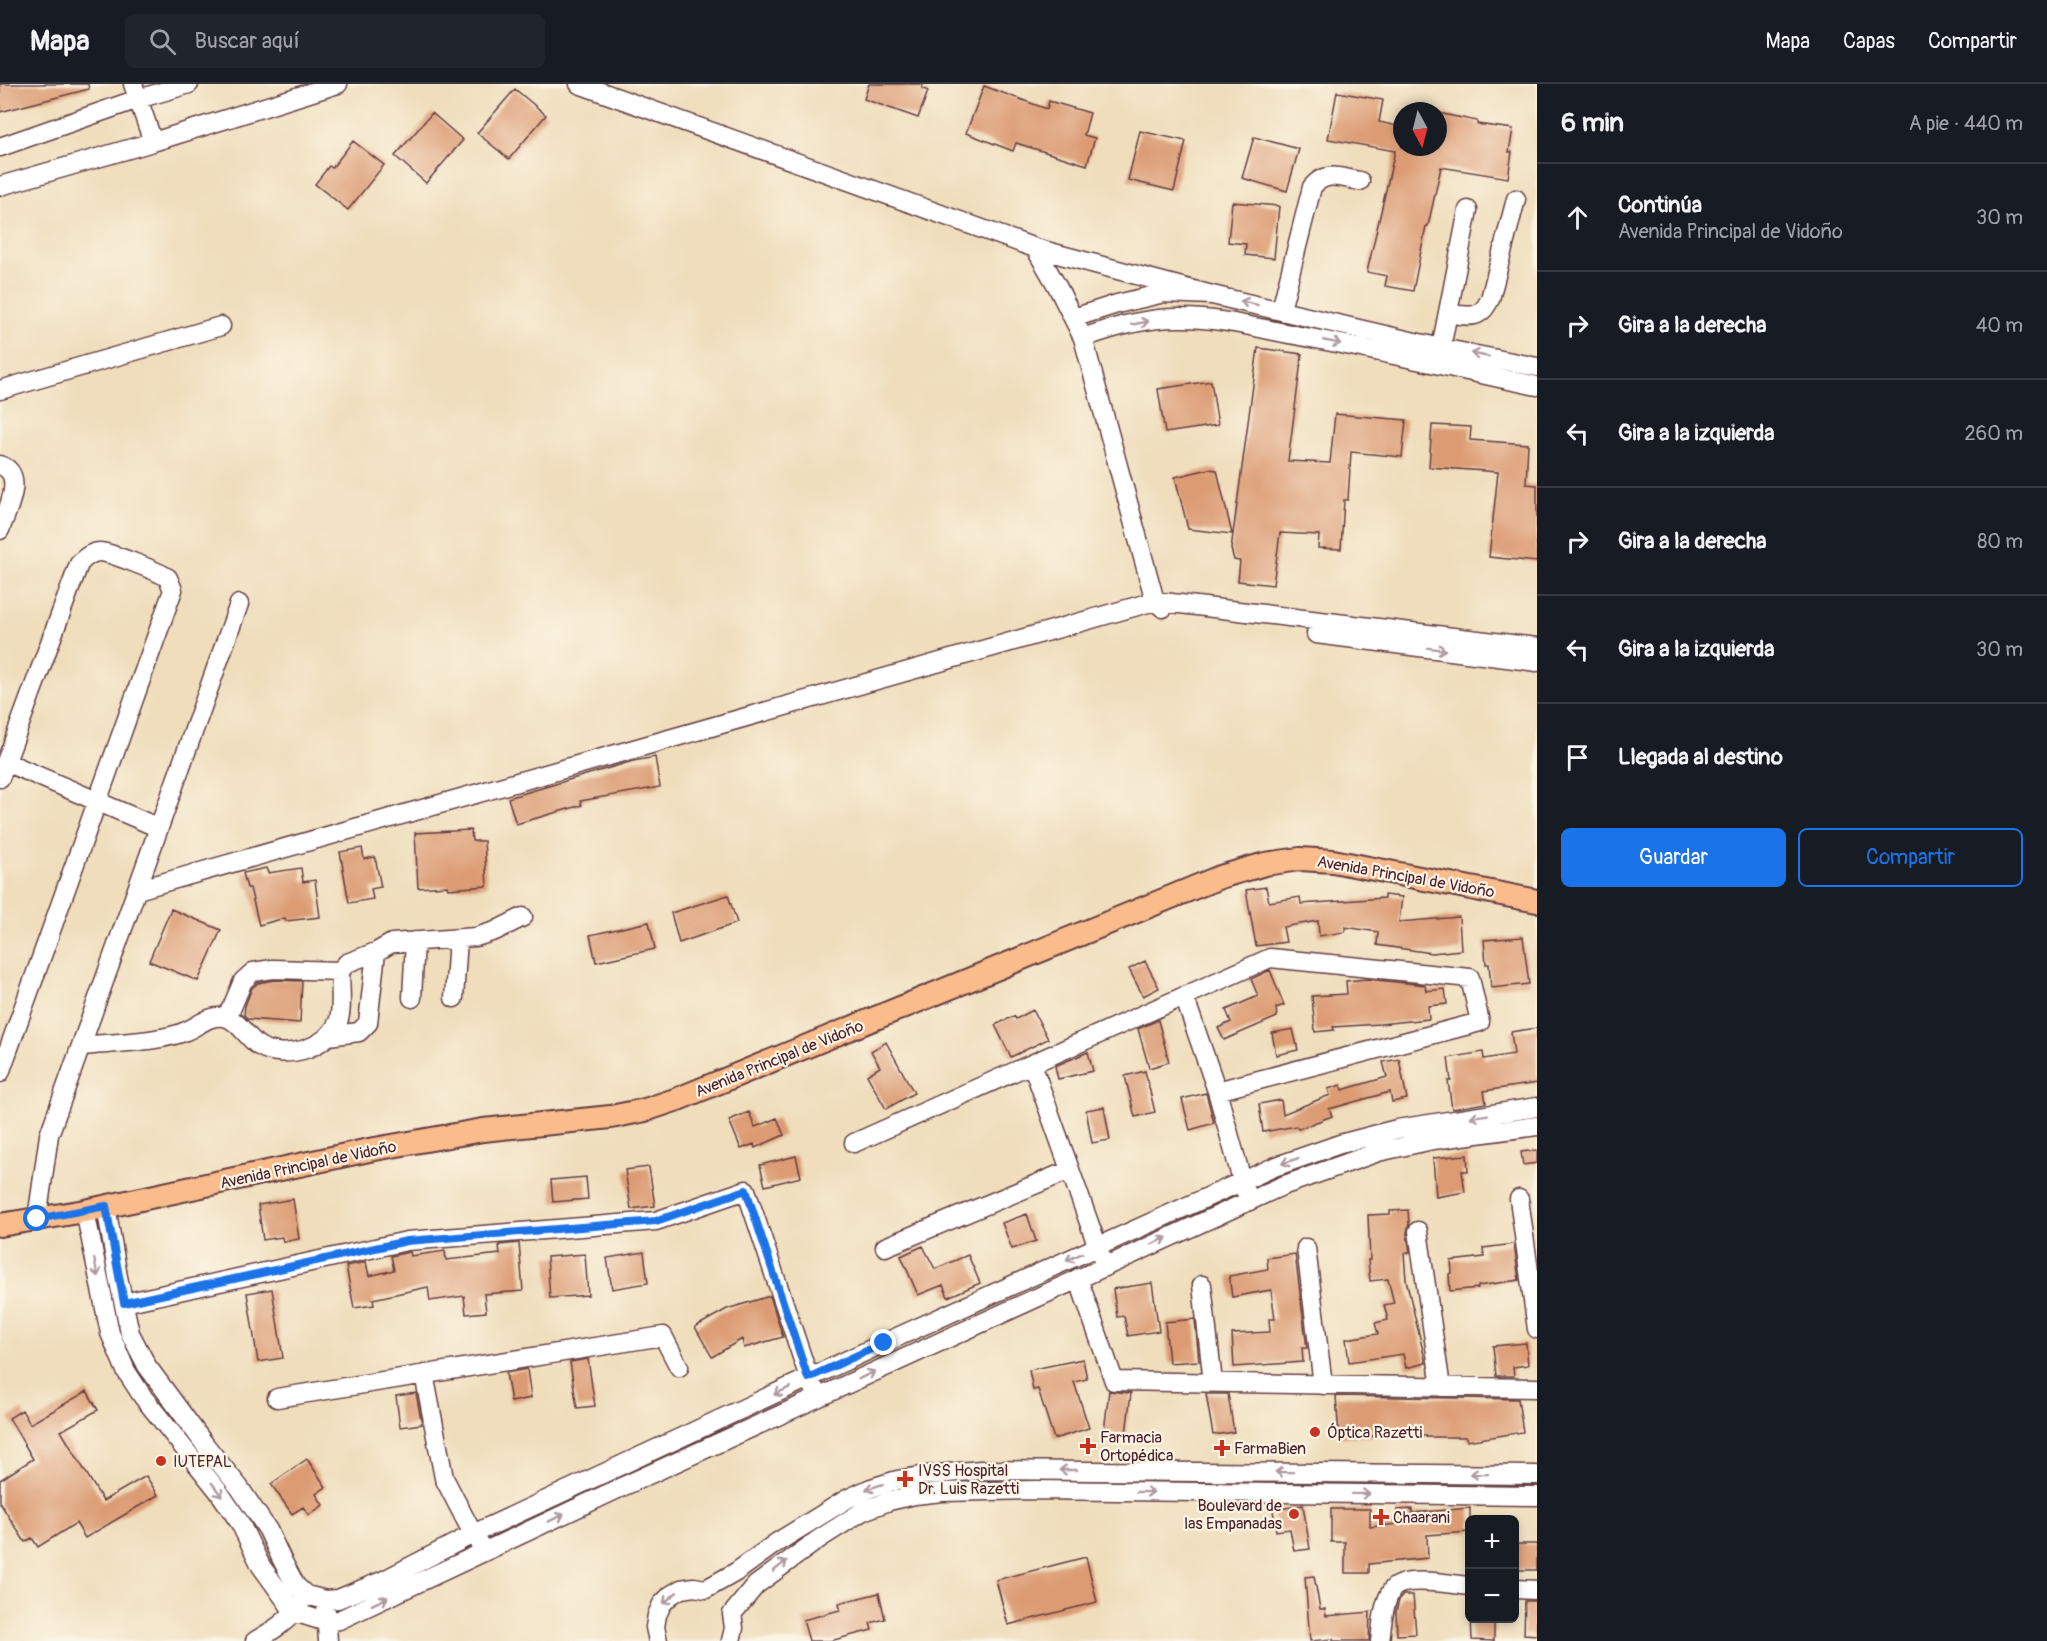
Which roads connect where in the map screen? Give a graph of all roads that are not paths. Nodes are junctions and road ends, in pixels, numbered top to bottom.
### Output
1 (189, 84) edge
2 (338, 84) edge
3 (579, 84) edge
4 (135, 92) edge
5 (153, 142) junction
6 (0, 147) edge
7 (1360, 181) dead end
8 (0, 186) edge
9 (1516, 199) dead end
10 (1468, 210) dead end
11 (1035, 248) junction
12 (1212, 295) junction
13 (1281, 310) junction
14 (1448, 313) junction
15 (1073, 318) junction
16 (221, 326) dead end
17 (1083, 338) junction
18 (1441, 348) junction
19 (1537, 365) edge
20 (1537, 386) edge
21 (0, 390) edge
22 (0, 465) edge
23 (0, 530) edge
24 (1155, 601) junction
25 (240, 604) dead end
26 (1537, 647) edge
27 (1537, 662) edge
28 (3, 770) edge
29 (98, 801) junction
30 (159, 828) junction
31 (137, 890) junction
32 (1537, 901) edge
33 (523, 917) dead end
34 (458, 939) junction
35 (416, 941) junction
36 (376, 952) junction
37 (340, 971) junction
38 (1184, 996) junction
39 (412, 998) dead end
40 (454, 998) dead end
41 (225, 1017) junction
42 (328, 1036) junction
43 (82, 1046) junction
44 (1032, 1064) junction
45 (0, 1073) edge
46 (1217, 1091) junction
47 (1537, 1107) edge
48 (1537, 1126) edge
49 (854, 1143) dead end
50 (1070, 1170) junction
51 (1242, 1181) junction
52 (1519, 1199) dead end
53 (1247, 1201) junction
54 (95, 1208) junction
55 (37, 1219) junction
56 (0, 1225) edge
57 (1418, 1231) dead end
58 (885, 1247) dead end
59 (1097, 1247) junction
60 (1306, 1248) dead end
61 (1105, 1266) junction
62 (1078, 1278) junction
63 (1202, 1285) dead end
64 (124, 1303) junction
65 (1537, 1329) edge
66 (679, 1367) dead end
67 (424, 1374) junction
68 (808, 1378) junction
69 (1214, 1383) junction
70 (1323, 1385) junction
71 (1441, 1387) junction
72 (1537, 1388) edge
73 (818, 1397) junction
74 (277, 1398) dead end
75 (1537, 1474) edge
76 (1537, 1496) edge
77 (473, 1534) junction
78 (485, 1551) junction
79 (1465, 1586) edge
80 (1519, 1589) edge
81 (1537, 1590) edge
82 (306, 1595) junction
83 (326, 1600) junction
84 (294, 1612) junction
85 (326, 1622) junction
86 (255, 1641) edge
87 (328, 1641) edge
88 (658, 1641) edge
89 (731, 1641) edge
90 (1380, 1641) edge

1 - 4 street
2 - 5 street
3 - 11 street
4 - 5 street
4 - 6 street
5 - 8 street
7 - 13 street
9 - 14 street
10 - 14 street
11 - 12 street
11 - 15 street
13 -> 12 street
12 - 15 street
13 - 18 street
14 - 18 street
15 - 17 street
16 - 21 street
17 -> 20 street
17 - 24 street
19 -> 18 street
22 - 23 street
24 - 26 street
24 -> 27 street
24 - 31 street
25 - 30 street
28 - 29 street
28 - 29 street
29 - 30 street
29 - 45 street
30 - 31 street
31 - 43 street
32 - 54 main road, Avenida Principal de Vidoño
33 - 34 street
34 - 35 street
34 - 40 street
35 - 36 street
35 - 39 street
36 - 37 street
36 - 42 street
37 - 41 street
37 - 42 street
38 - 44 street
38 - 46 street
38 - 46 street
41 - 42 street
41 - 43 street
43 - 55 street
44 - 49 street
44 - 50 street
46 - 51 street
47 -> 51 street
48 - 53 street
50 - 58 street
50 - 59 street
51 - 53 street
51 - 59 street
52 - 65 street
61 -> 53 street
54 - 55 main road, Avenida Principal de Vidoño
54 - 64 street
54 -> 84 street
55 - 56 main road, Avenida Principal de Vidoño
57 - 71 street
59 - 61 street
59 -> 68 street
60 - 70 street
61 - 62 street
62 - 69 street
73 -> 62 street
63 - 69 street
64 - 68 street
64 - 82 street
66 - 67 street
67 - 74 street
67 - 77 street
68 - 73 street
68 -> 77 street
69 - 70 street
70 - 71 street
71 - 72 street
78 -> 73 street
75 -> 88 street
89 -> 76 street
77 - 78 street
77 - 83 street
85 -> 78 street
79 - 90 street
80 - 81 street
82 - 83 street
82 - 84 street
83 - 85 street
84 - 85 street
84 - 86 street
85 - 87 street

